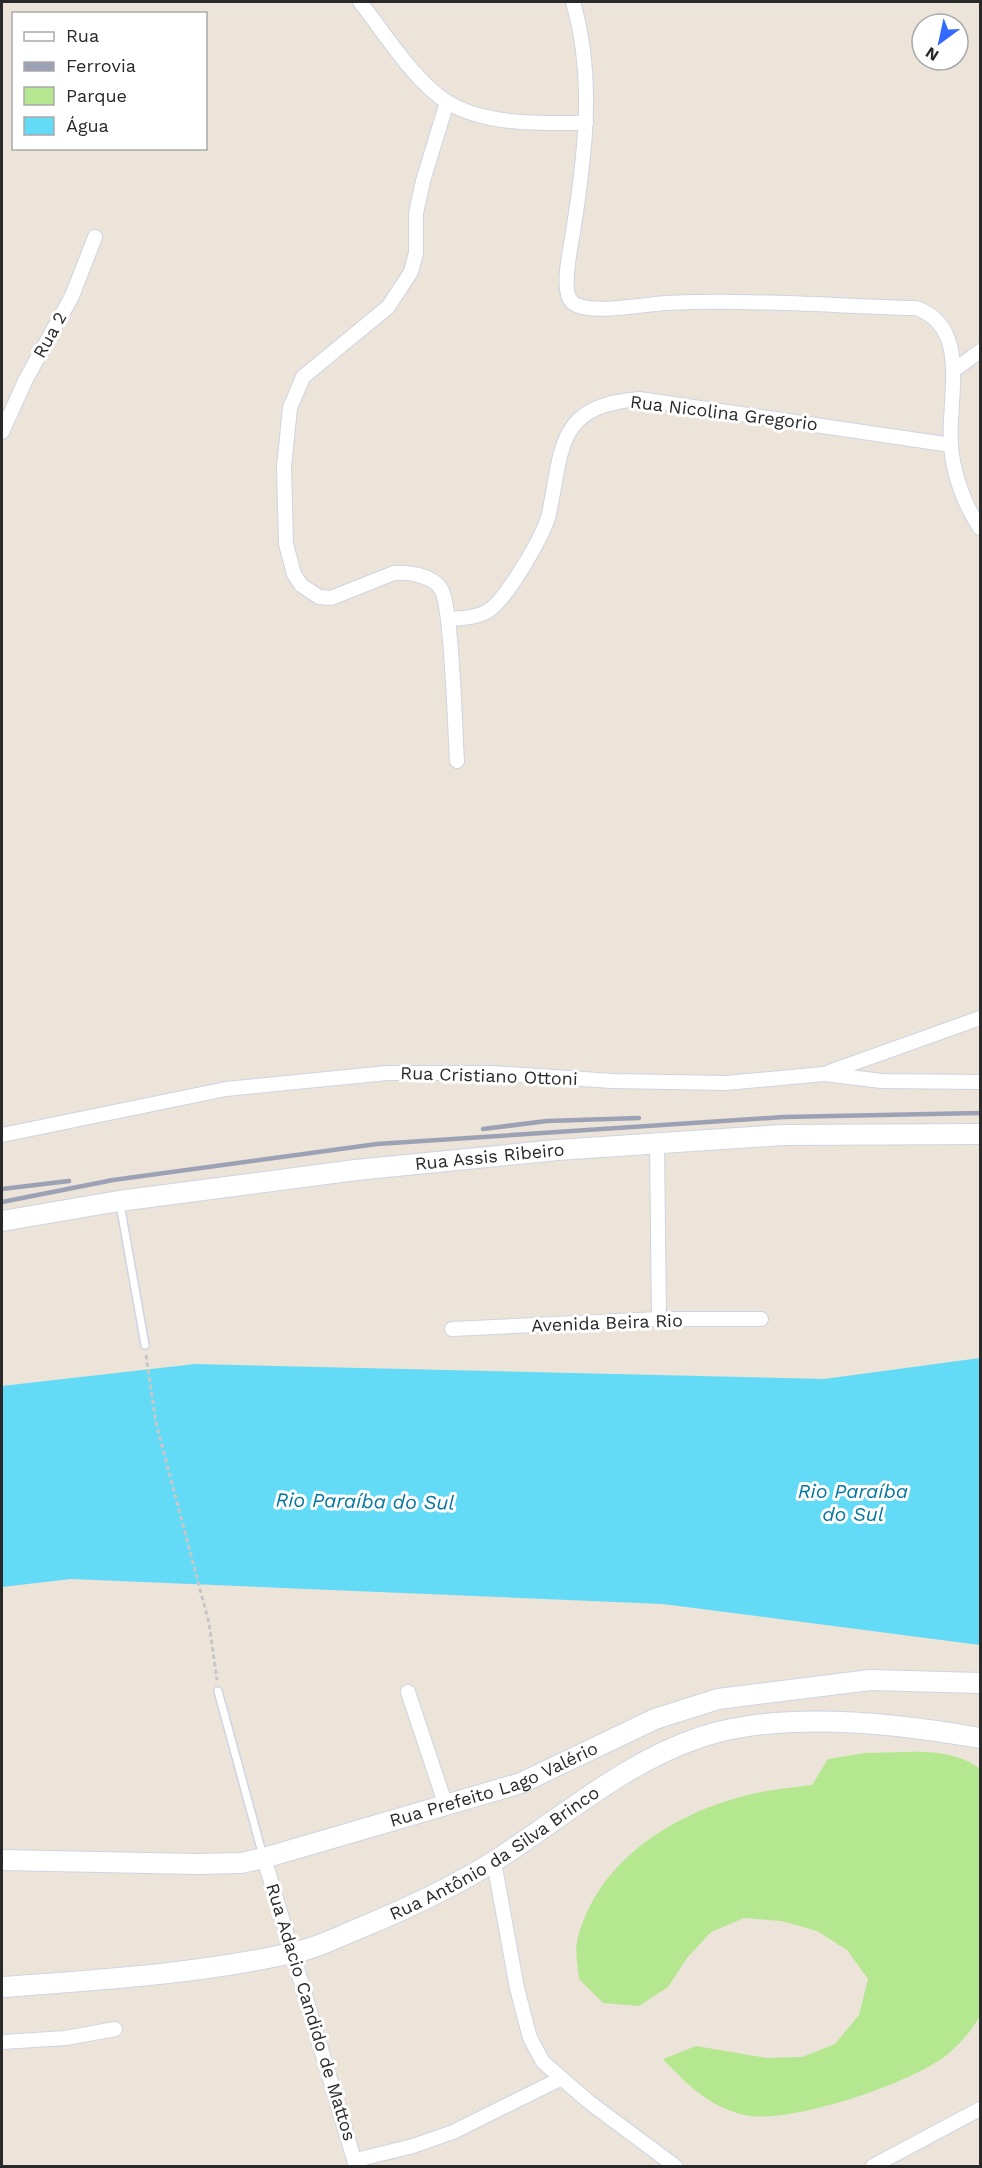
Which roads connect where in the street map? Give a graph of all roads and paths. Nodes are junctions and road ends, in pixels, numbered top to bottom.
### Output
1 (360, 2) edge
2 (573, 2) edge
3 (447, 102) junction
4 (586, 123) junction
5 (95, 237) dead end
6 (981, 351) edge
7 (953, 371) junction
8 (2, 432) edge
9 (951, 445) junction
10 (981, 528) edge
11 (448, 619) junction
12 (457, 761) dead end
13 (981, 1018) edge
14 (824, 1074) junction
15 (981, 1082) edge
16 (981, 1134) edge
17 (2, 1135) edge
18 (657, 1142) junction
19 (119, 1201) junction
20 (2, 1221) edge
21 (659, 1319) junction
22 (761, 1319) dead end
23 (452, 1329) dead end
24 (144, 1345) joint
25 (981, 1683) edge
26 (218, 1690) joint
27 (408, 1692) dead end
28 (981, 1738) edge
29 (446, 1806) junction
30 (264, 1858) junction
31 (2, 1860) edge
32 (494, 1862) junction
33 (294, 1953) junction
34 (2, 1987) edge
35 (115, 2029) dead end
36 (2, 2042) edge
37 (560, 2079) junction
38 (981, 2109) edge
39 (356, 2163) edge
40 (675, 2166) edge
41 (873, 2166) edge

1 - 3 street
2 - 4 street
3 - 4 street
3 - 11 street
4 - 7 street
5 - 8 street, Rua 2
6 - 7 street
7 - 9 street
9 - 10 street
9 - 11 street, Rua Nicolina Gregorio
11 - 12 street
13 - 14 street
14 - 15 street, Rua Cristiano Ottoni
14 - 17 street, Rua Cristiano Ottoni
16 - 18 street, Rua Assis Ribeiro
18 - 19 street, Rua Assis Ribeiro
18 - 21 street
19 - 20 street, Rua Assis Ribeiro
19 - 24 lane
21 - 22 street, Avenida Beira Rio
21 - 23 street, Avenida Beira Rio
24 - 26 path
25 - 29 street, Rua Prefeito Lago Valério
26 - 30 lane
27 - 29 street
28 - 32 street, Rua Antônio da Silva Brinco
29 - 30 street, Rua Prefeito Lago Valério
30 - 31 street, Rua Prefeito Lago Valério
30 - 33 street, Rua Adacio Candido de Mattos
32 - 33 street, Rua Antônio da Silva Brinco
32 - 37 street
33 - 34 street, Rua Antônio da Silva Brinco
33 - 39 street, Rua Adacio Candido de Mattos
35 - 36 street
37 - 39 street
37 - 40 street
38 - 41 street

